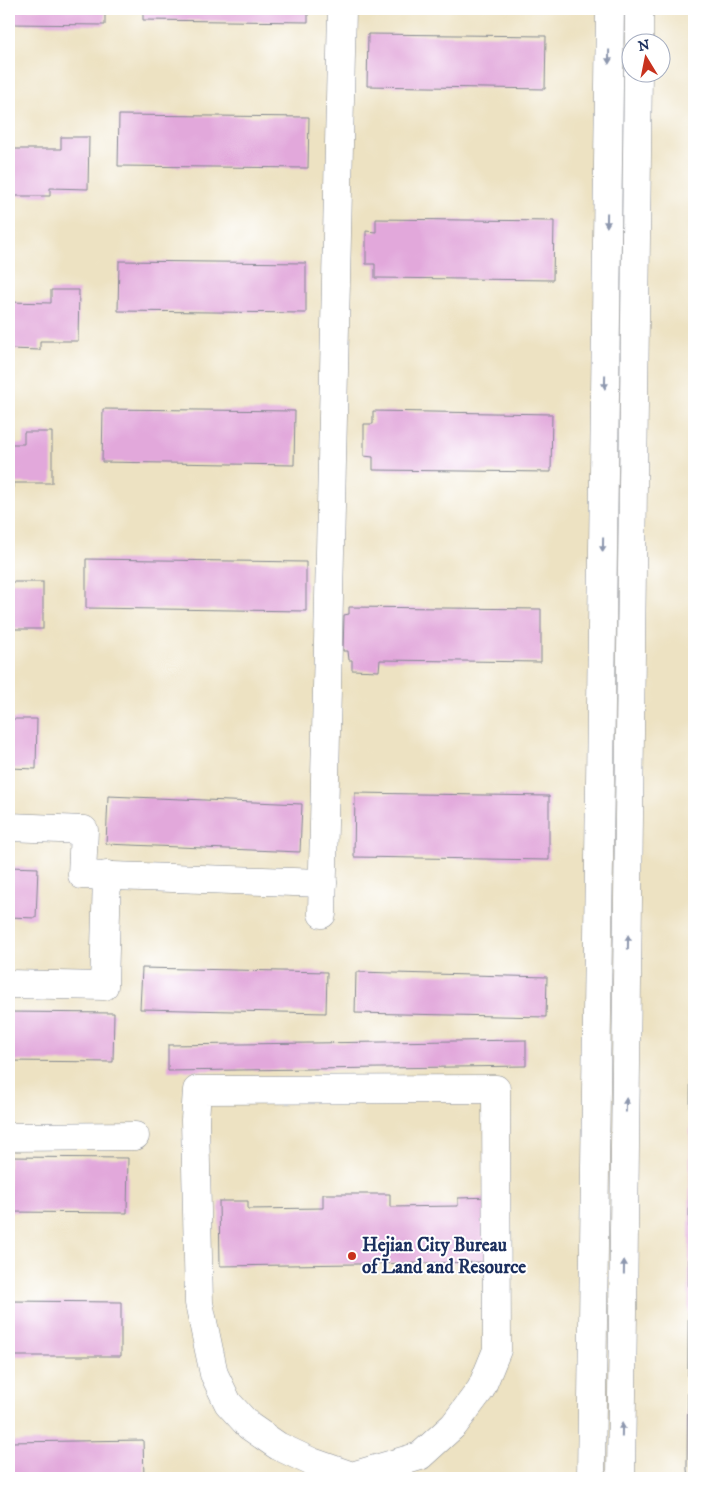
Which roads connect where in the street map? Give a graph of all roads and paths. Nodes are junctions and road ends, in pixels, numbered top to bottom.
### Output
1 (342, 9) edge
2 (610, 9) edge
3 (639, 9) edge
4 (639, 32) edge
5 (638, 82) edge
6 (9, 828) edge
7 (107, 875) junction
8 (322, 883) junction
9 (322, 914) dead end
10 (9, 984) edge
11 (136, 1136) dead end
12 (9, 1137) edge
13 (352, 1477) edge
14 (592, 1478) edge
15 (621, 1478) edge

1 - 8 street
2 -> 14 street
3 - 4 street
15 -> 5 street
6 - 7 street
7 - 8 street
7 - 10 street
8 - 9 street
11 - 12 street
13 - 13 street

